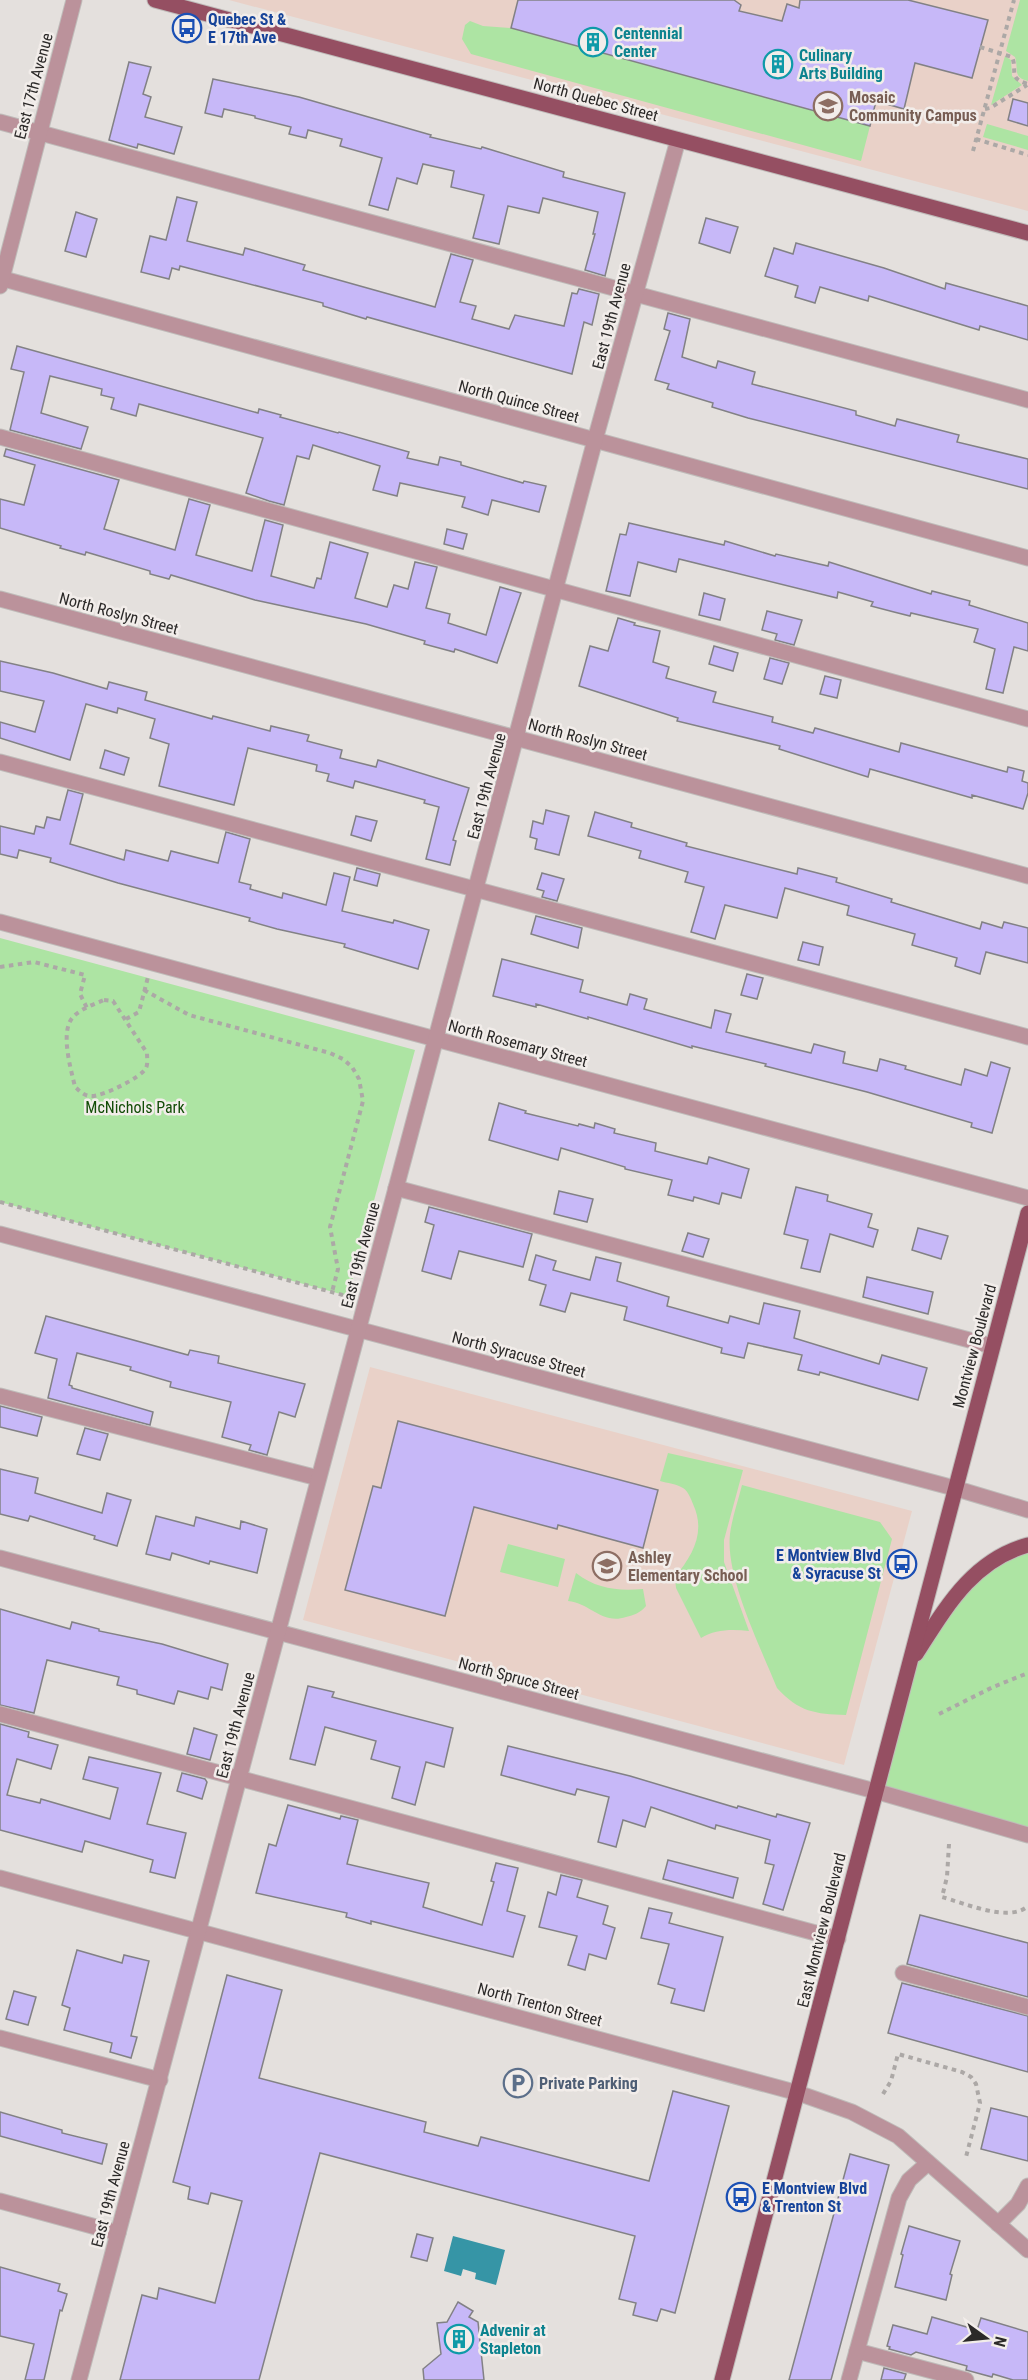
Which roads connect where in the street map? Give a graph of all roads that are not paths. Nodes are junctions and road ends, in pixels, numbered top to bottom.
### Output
1 (75, 0) edge
2 (155, 0) edge
3 (0, 122) edge
4 (40, 133) junction
5 (678, 140) junction
6 (1028, 234) edge
7 (1, 281) edge
8 (635, 295) junction
9 (1028, 400) edge
10 (0, 437) edge
11 (595, 440) junction
12 (1028, 558) edge
13 (556, 590) junction
14 (0, 599) edge
15 (1028, 719) edge
16 (517, 738) junction
17 (0, 762) edge
18 (1028, 876) edge
19 (476, 891) junction
20 (0, 922) edge
21 (1028, 1037) edge
22 (436, 1040) junction
23 (396, 1188) junction
24 (1028, 1198) edge
25 (1028, 1214) edge
26 (0, 1234) edge
27 (358, 1330) junction
28 (992, 1346) junction
29 (0, 1396) edge
30 (318, 1478) junction
31 (954, 1488) junction
32 (1028, 1510) edge
33 (1028, 1545) edge
34 (0, 1558) edge
35 (278, 1633) junction
36 (908, 1667) junction
37 (0, 1714) edge
38 (240, 1778) junction
39 (875, 1791) junction
40 (1028, 1835) edge
41 (0, 1878) edge
42 (199, 1931) junction
43 (838, 1939) junction
44 (903, 1973) dead end
45 (1028, 2007) edge
46 (0, 2038) edge
47 (160, 2080) junction
48 (798, 2093) junction
49 (928, 2163) junction
50 (1028, 2186) edge
51 (0, 2201) edge
52 (998, 2224) junction
53 (118, 2233) junction
54 (1028, 2250) edge
55 (857, 2350) junction
56 (79, 2380) edge
57 (722, 2380) edge
58 (849, 2380) edge
59 (966, 2380) edge

1 - 4 street, East 17th Avenue
2 - 5 main road, North Quebec Street
3 - 4 street
4 - 7 street, East 17th Avenue
4 - 8 street
5 - 6 main road, North Quebec Street
5 - 8 street, East 19th Avenue
7 - 11 street, North Quince Street
8 - 9 street
8 - 11 street, East 19th Avenue
10 - 13 street
11 - 12 street, North Quince Street
11 - 13 street, East 19th Avenue
13 - 15 street
13 - 16 street, East 19th Avenue
14 - 16 street, North Roslyn Street
16 - 18 street, North Roslyn Street
16 - 19 street, East 19th Avenue
17 - 19 street
19 - 21 street
19 - 22 street, East 19th Avenue
20 - 22 street, North Rosemary Street
22 - 23 street, East 19th Avenue
22 - 24 street, North Rosemary Street
23 - 27 street, East 19th Avenue
23 - 28 street
25 - 28 main road, Montview Boulevard
26 - 27 street, North Syracuse Street
27 - 30 street, East 19th Avenue
27 - 31 street, North Syracuse Street
28 - 31 main road, Montview Boulevard
29 - 30 street
30 - 35 street, East 19th Avenue
31 - 32 street, North Syracuse Street
31 - 36 main road, East Montview Boulevard
33 - 36 main road
34 - 35 street, North Spruce Street
35 - 38 street, East 19th Avenue
35 - 39 street, North Spruce Street
36 - 39 main road, East Montview Boulevard
37 - 38 street
38 - 42 street, East 19th Avenue
38 - 43 street
39 - 40 street, North Spruce Street
39 - 43 main road, East Montview Boulevard
41 - 42 street, North Trenton Street
42 - 47 street, East 19th Avenue
42 - 48 street, North Trenton Street
43 - 48 main road, East Montview Boulevard
44 - 45 street
46 - 47 street
47 - 53 street, East 19th Avenue
48 - 49 street, North Trenton Street
48 - 57 main road, East Montview Boulevard
49 - 52 street, North Trenton Street
49 - 55 street
50 - 52 street
51 - 53 street
52 - 54 street, North Trenton Street
53 - 56 street, East 19th Avenue
55 - 58 street
55 - 59 street

